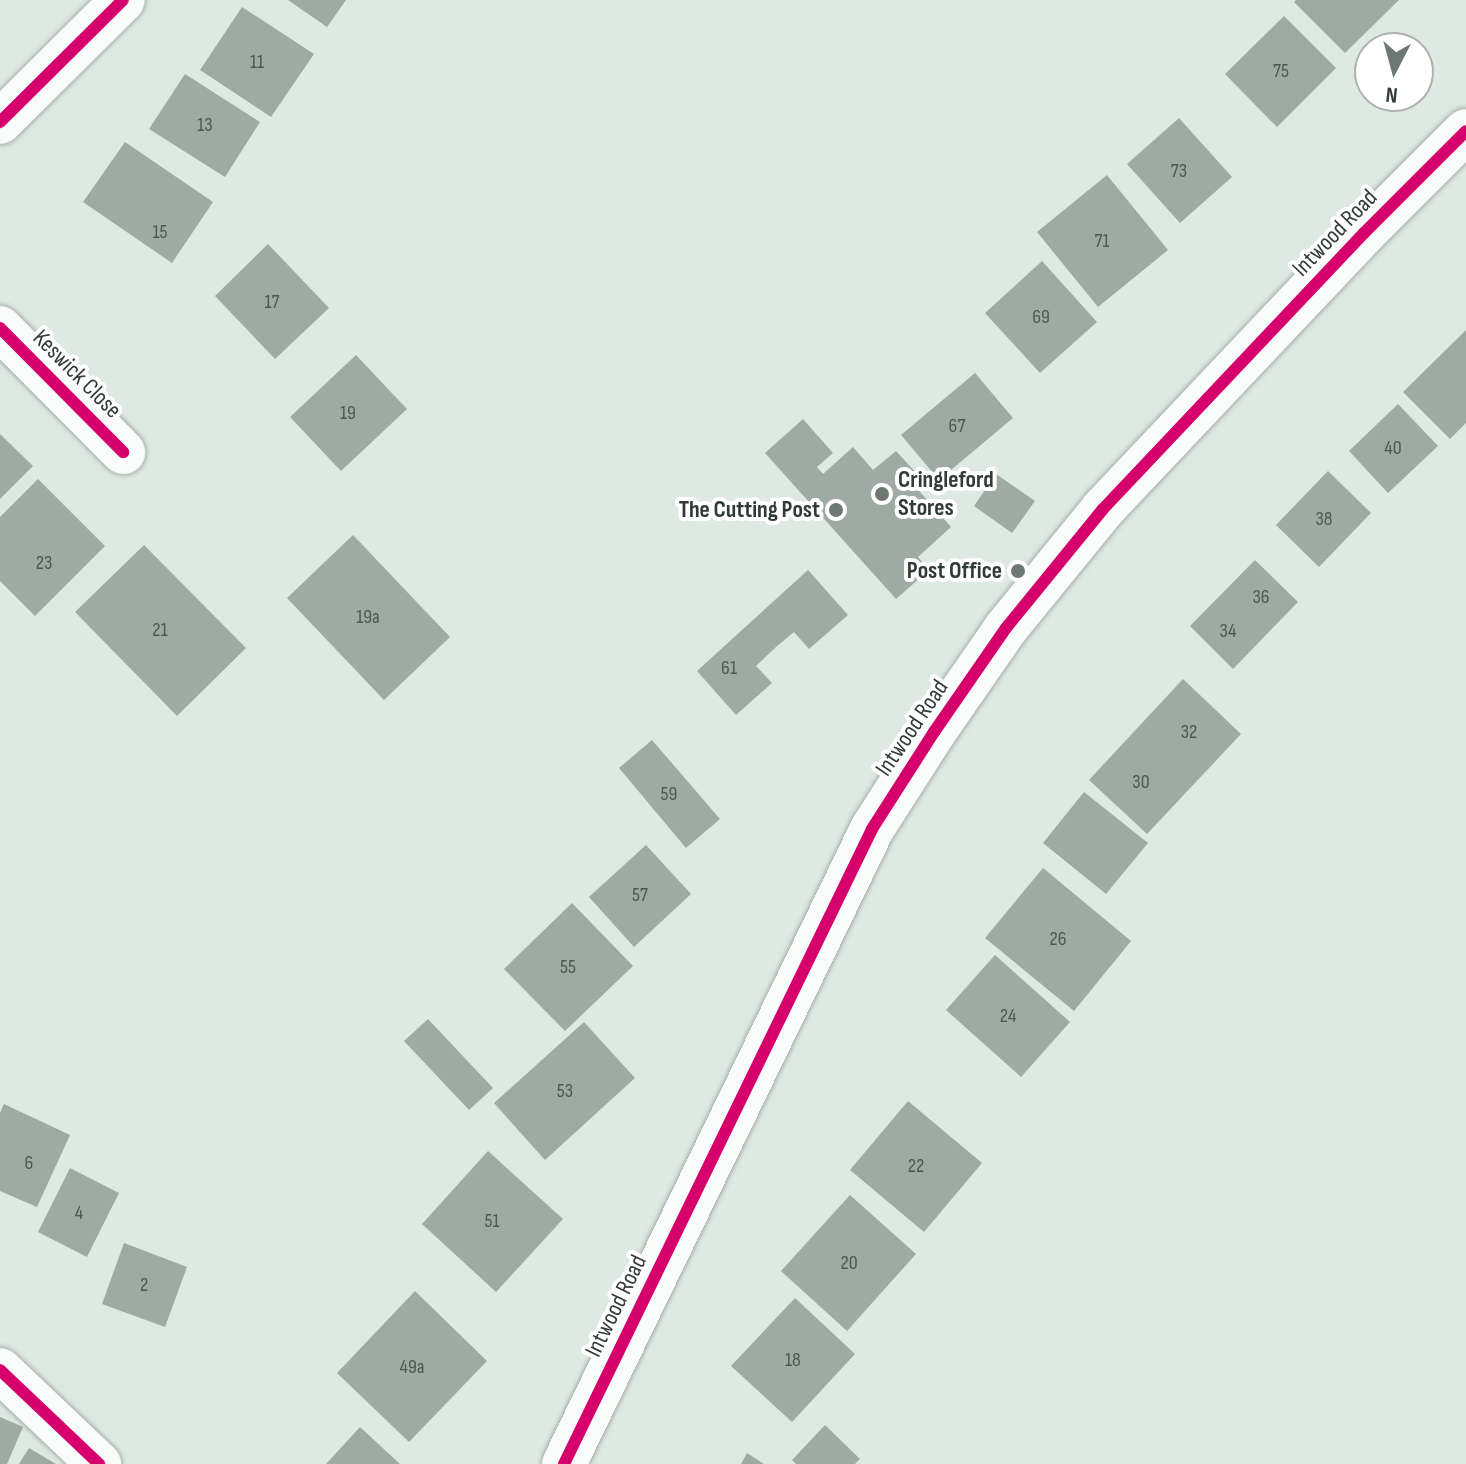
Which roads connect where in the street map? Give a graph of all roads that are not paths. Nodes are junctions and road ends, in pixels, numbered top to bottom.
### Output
1 (123, 0) edge
2 (0, 122) edge
3 (1466, 131) edge
4 (0, 328) edge
5 (123, 452) dead end
6 (0, 1370) edge
7 (99, 1464) edge
8 (564, 1464) edge

1 - 2 street
3 - 8 street, Intwood Road
4 - 5 street, Keswick Close
6 - 7 street

